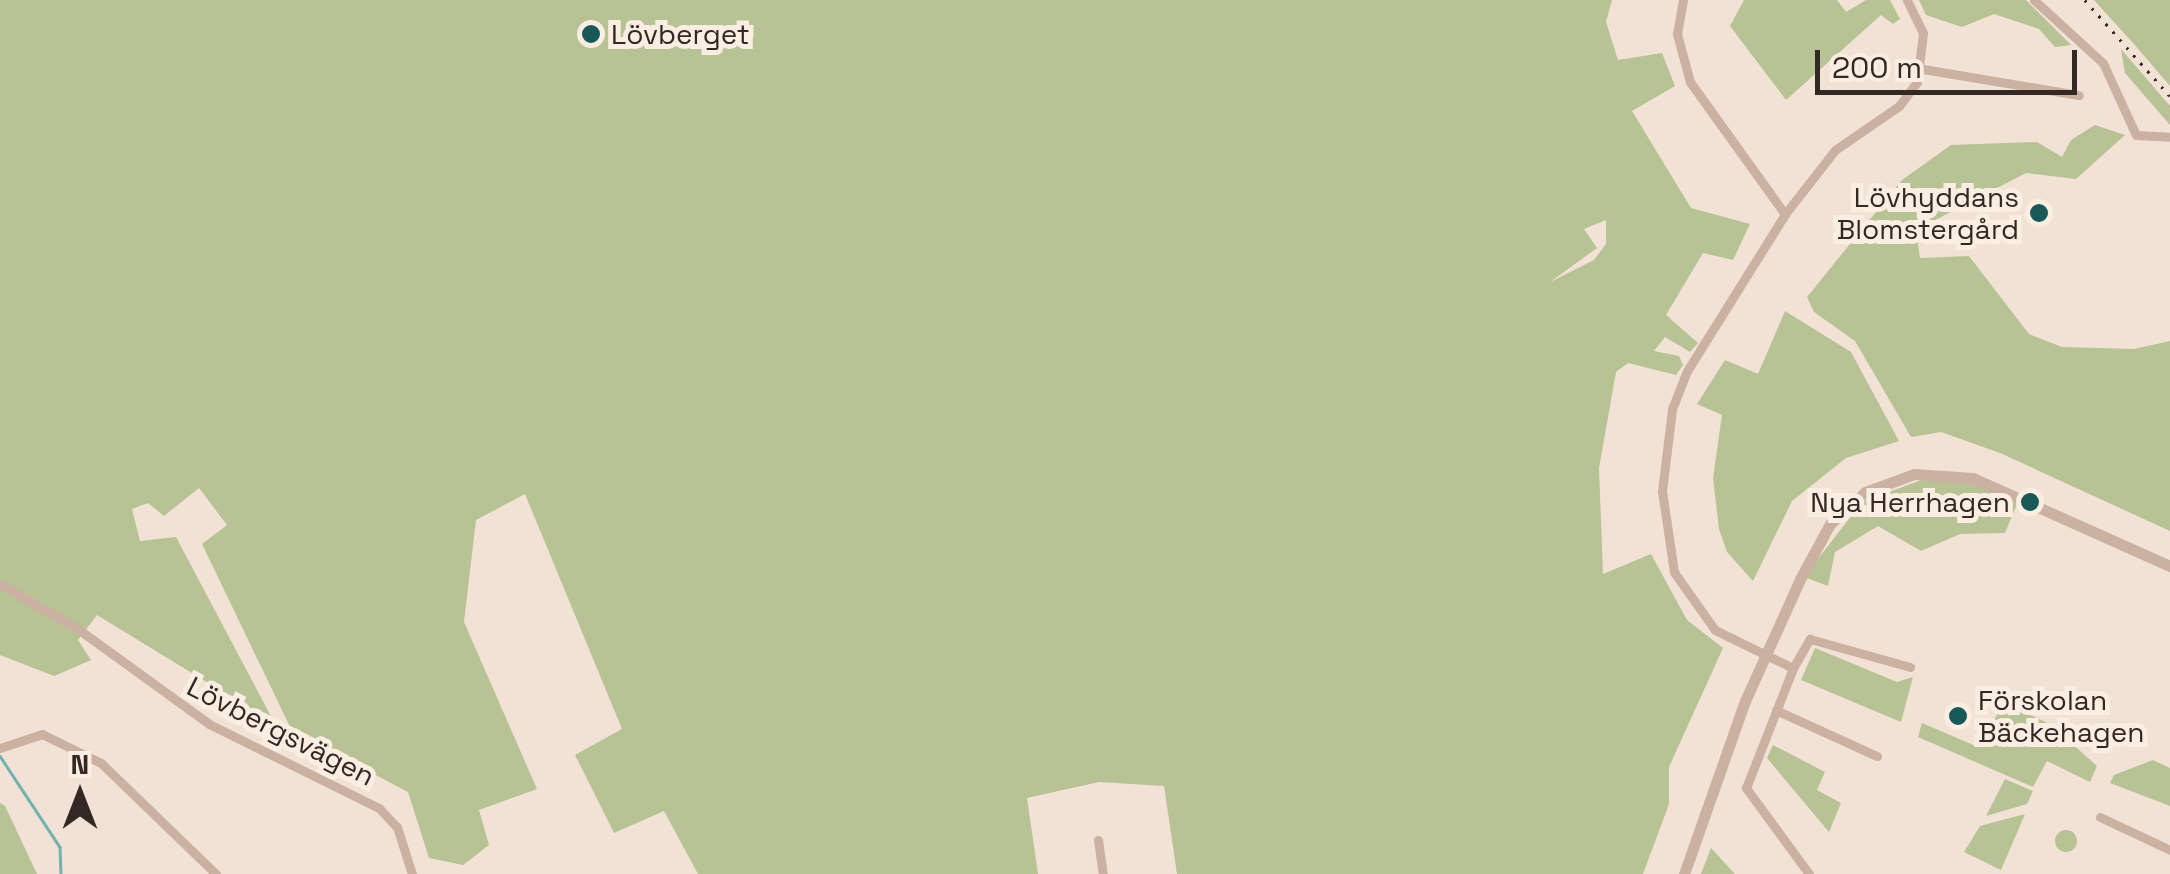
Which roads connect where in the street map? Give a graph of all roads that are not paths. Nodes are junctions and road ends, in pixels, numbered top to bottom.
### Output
1 (1682, 0) edge
2 (1908, 0) edge
3 (2034, 0) edge
4 (1923, 69) junction
5 (2079, 95) dead end
6 (2170, 137) edge
7 (1785, 214) junction
8 (2170, 566) edge
9 (0, 584) edge
10 (1765, 658) junction
11 (1792, 668) junction
12 (1910, 668) dead end
13 (1776, 710) junction
14 (0, 748) edge
15 (1877, 756) dead end
16 (2100, 817) dead end
17 (1098, 840) dead end
18 (2170, 850) edge
19 (216, 874) edge
20 (412, 874) edge
21 (1103, 874) edge
22 (1684, 874) edge
23 (1809, 874) edge

1 - 7 street
2 - 4 street
3 - 6 street
4 - 5 street
4 - 7 street
7 - 10 street
8 - 10 street
9 - 20 street, Lövbergsvägen
10 - 11 street
10 - 22 street
11 - 12 street
11 - 13 street
13 - 15 street
13 - 23 street
14 - 19 street
16 - 18 street
17 - 21 street

